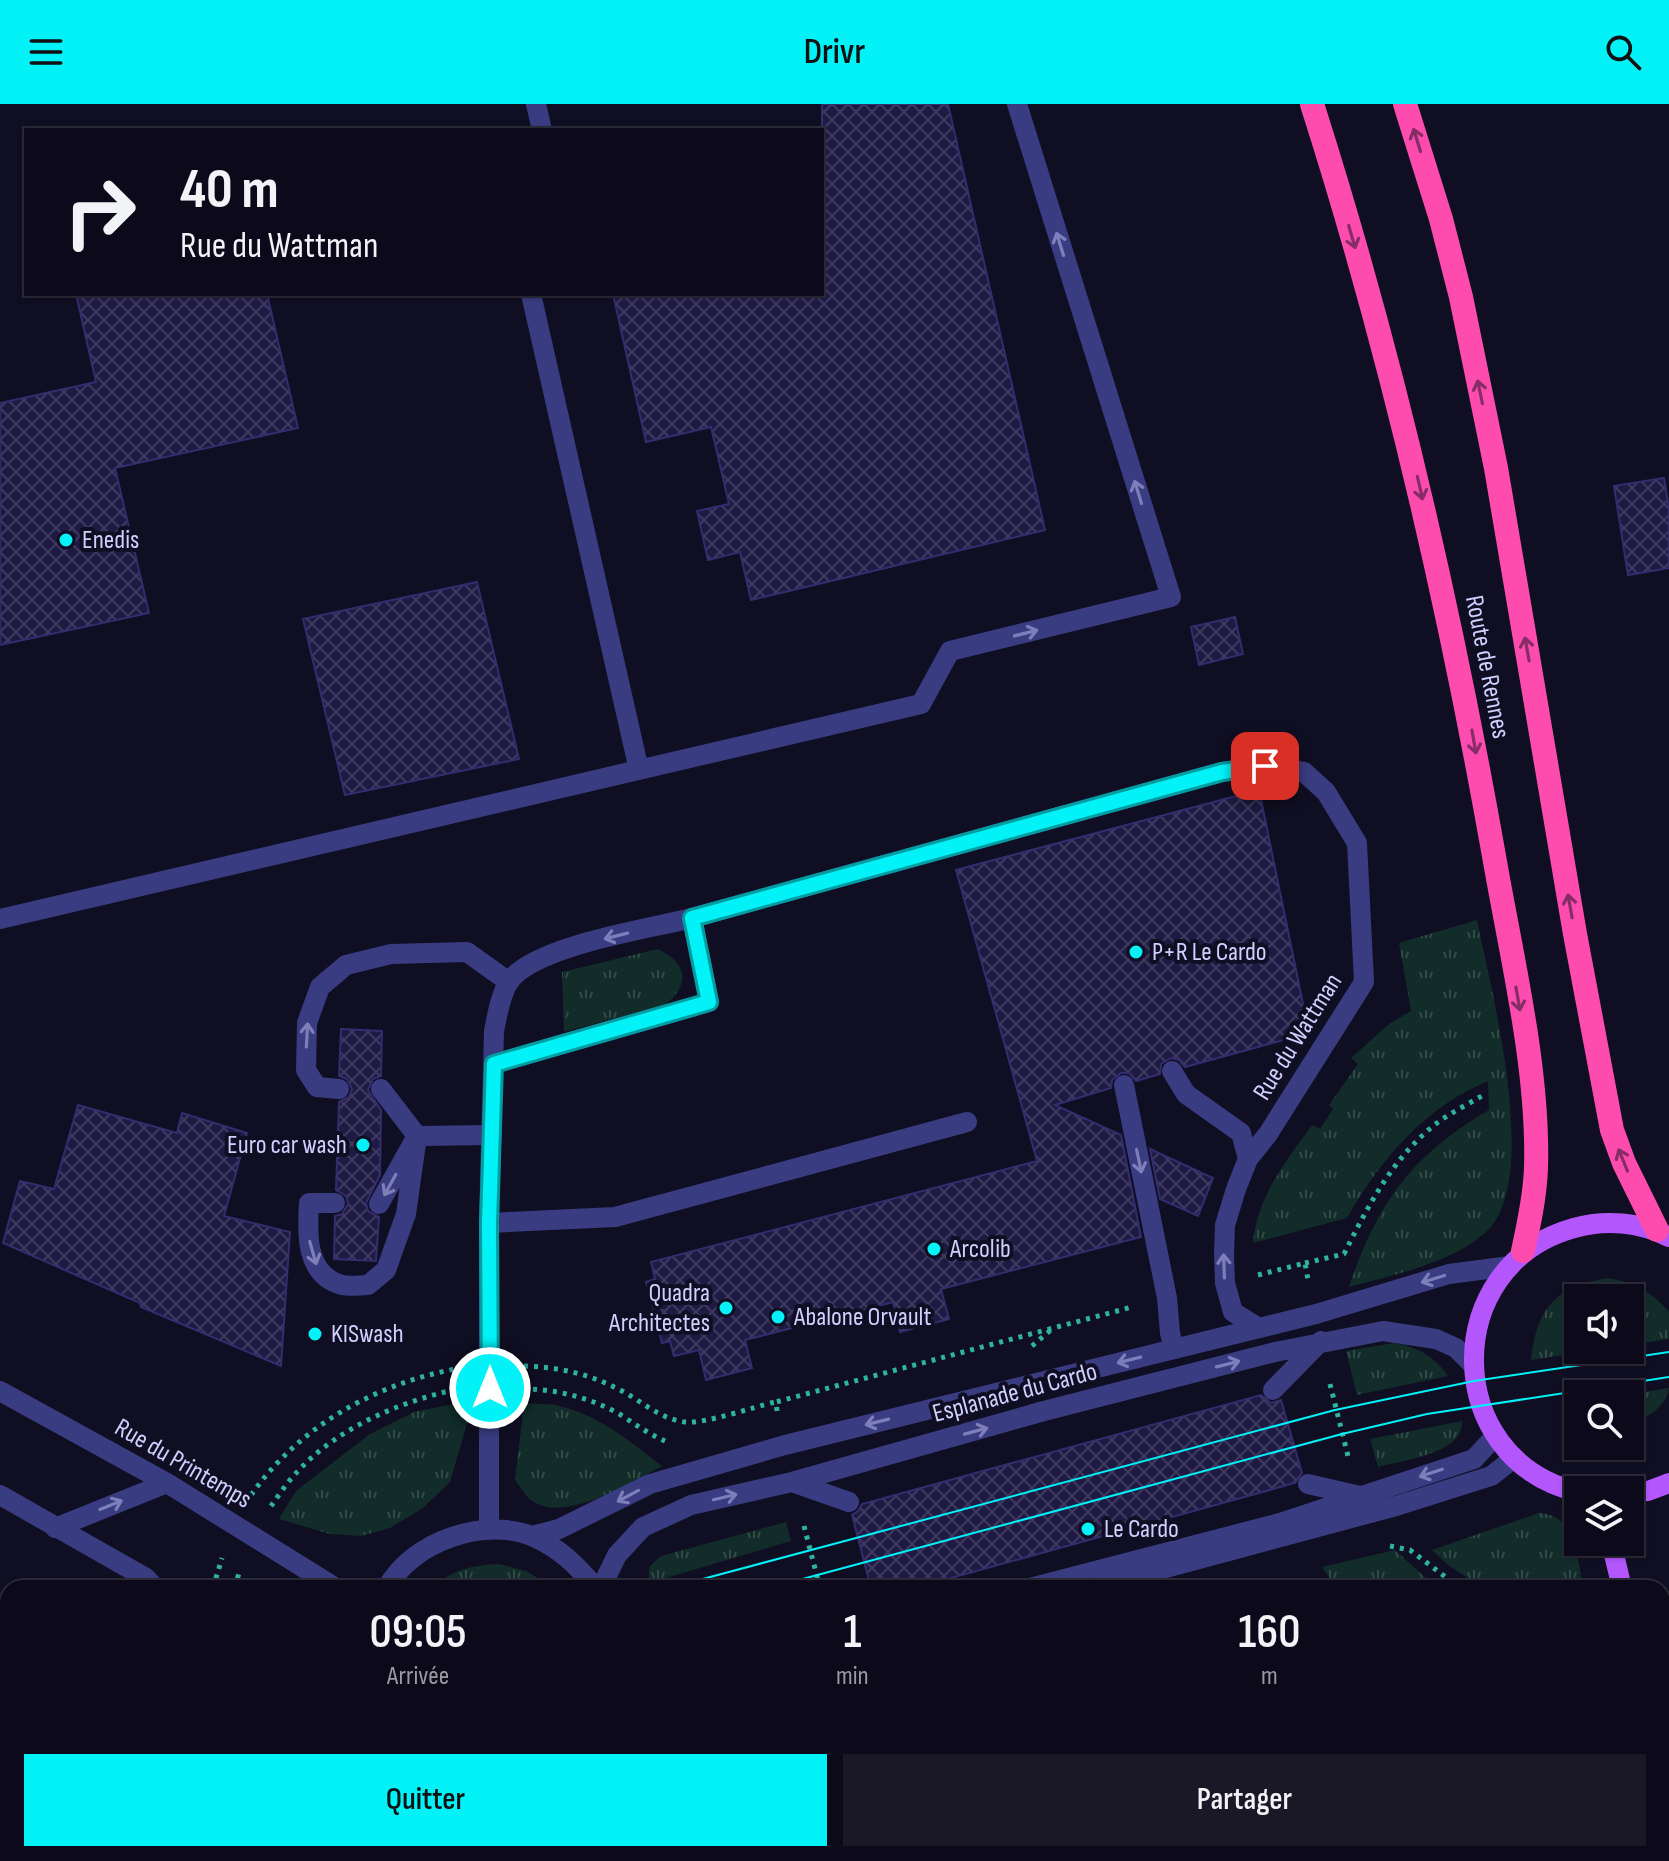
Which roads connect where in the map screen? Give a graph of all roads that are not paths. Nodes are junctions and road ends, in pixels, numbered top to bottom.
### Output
1 (536, 104) edge
2 (1017, 104) edge
3 (1312, 104) edge
4 (1405, 104) edge
5 (542, 128) edge
6 (531, 296) edge
7 (639, 770) junction
8 (692, 918) junction
9 (0, 919) edge
10 (509, 982) junction
11 (494, 1064) junction
12 (1172, 1071) dead end
13 (1124, 1085) dead end
14 (339, 1089) dead end
15 (381, 1089) dead end
16 (967, 1122) dead end
17 (492, 1135) junction
18 (417, 1136) junction
19 (1248, 1159) junction
20 (335, 1203) dead end
21 (379, 1204) dead end
22 (489, 1223) junction
23 (1663, 1233) edge
24 (1516, 1258) junction
25 (1259, 1328) junction
26 (1321, 1341) junction
27 (1174, 1349) junction
28 (1472, 1364) junction
29 (1273, 1390) dead end
30 (0, 1391) edge
31 (1496, 1435) junction
32 (1514, 1458) junction
33 (792, 1482) junction
34 (167, 1483) junction
35 (1669, 1483) edge
36 (1308, 1484) dead end
37 (1564, 1488) edge
38 (1644, 1492) edge
39 (0, 1495) edge
40 (1360, 1496) junction
41 (849, 1502) dead end
42 (55, 1528) junction
43 (489, 1529) junction
44 (532, 1536) junction
45 (1614, 1556) edge
46 (148, 1580) edge
47 (323, 1580) edge
48 (391, 1580) edge
49 (591, 1580) edge
50 (603, 1580) edge
51 (1061, 1580) edge
52 (1121, 1580) edge
53 (1620, 1580) edge

1 - 5 street
7 -> 2 street
3 -> 24 highway, Route de Rennes
23 -> 4 highway, Route de Rennes
6 - 7 street
7 - 9 street
8 -> 10 street, Rue du Wattman
8 - 11 street
8 - 19 street, Rue du Wattman
10 - 11 street
14 -> 10 street
11 - 17 street
12 - 19 street
13 -> 27 street
15 - 18 street
16 - 22 street
17 - 18 street
17 - 22 street
20 -> 18 street
18 -> 21 street
25 -> 19 street, Rue du Wattman
22 - 43 street
23 - 24 main road
24 -> 25 street, Esplanade du Cardo
24 - 28 main road
25 - 27 street, Esplanade du Cardo
26 - 28 street, Esplanade du Cardo
26 - 29 street
33 -> 26 street, Esplanade du Cardo
27 -> 44 street, Esplanade du Cardo
28 - 31 main road
30 - 34 street, Rue du Printemps
31 - 32 main road
31 -> 40 street
32 - 37 main road
32 - 52 street
33 - 41 street
50 -> 33 street, Esplanade du Cardo
42 -> 34 street
34 - 47 street, Rue du Printemps
35 - 38 main road
36 - 40 street
39 - 42 street
40 - 51 street
42 - 46 street
43 - 44 street
43 - 48 street
44 - 49 street
45 - 53 main road

